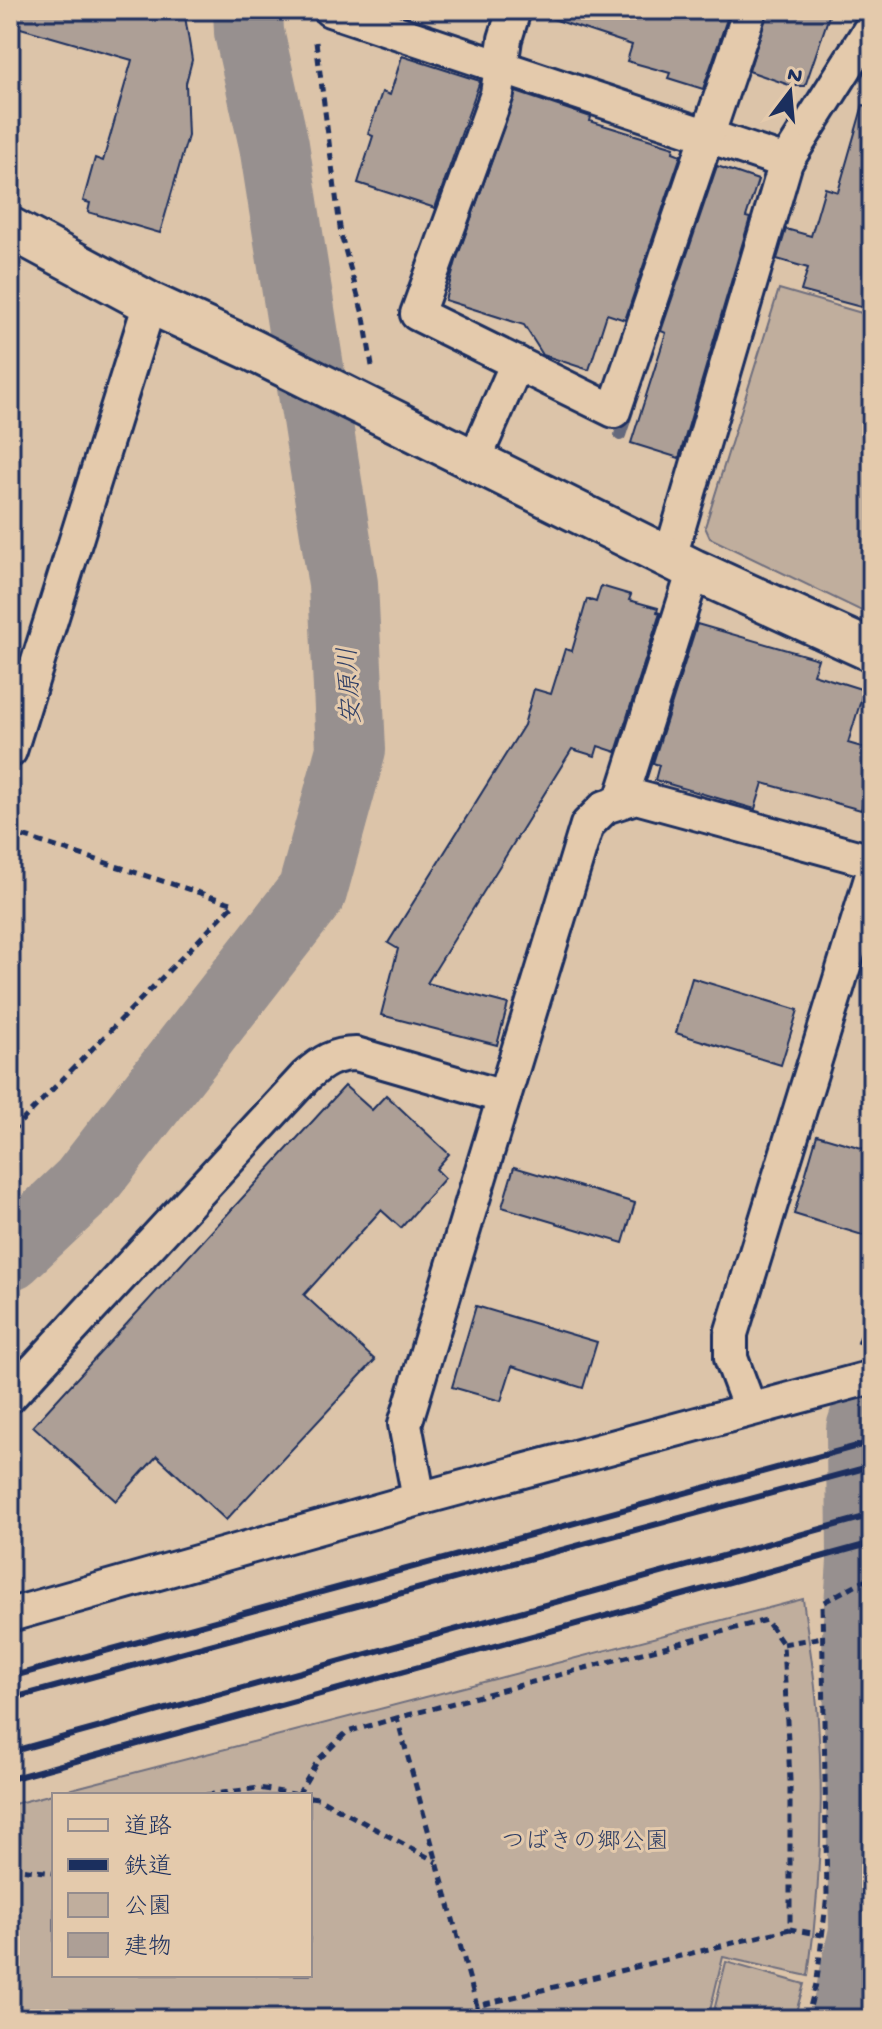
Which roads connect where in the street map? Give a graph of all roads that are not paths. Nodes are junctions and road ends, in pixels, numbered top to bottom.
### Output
1 (330, 10) edge
2 (514, 10) edge
3 (750, 10) edge
4 (872, 26) edge
5 (501, 68) junction
6 (706, 136) junction
7 (786, 162) junction
8 (10, 228) edge
9 (150, 303) junction
10 (517, 363) junction
11 (474, 461) junction
12 (682, 563) junction
13 (872, 651) edge
14 (10, 751) edge
15 (621, 800) junction
16 (872, 861) edge
17 (872, 875) edge
18 (504, 1097) junction
19 (866, 1379) edge
20 (10, 1396) edge
21 (750, 1409) junction
22 (419, 1499) junction
23 (10, 1615) edge

1 - 5 street
2 - 5 street
3 - 6 street
4 - 7 street
5 - 6 street
5 - 10 street
6 - 7 street
6 - 10 street
7 - 12 street
8 - 9 street
9 - 11 street
9 - 14 street
10 - 11 street
11 - 12 street
12 - 13 street
12 - 15 street
15 - 16 street
15 - 18 street
17 - 21 street
18 - 20 street
18 - 22 street
19 - 21 street
21 - 22 street
22 - 23 street

